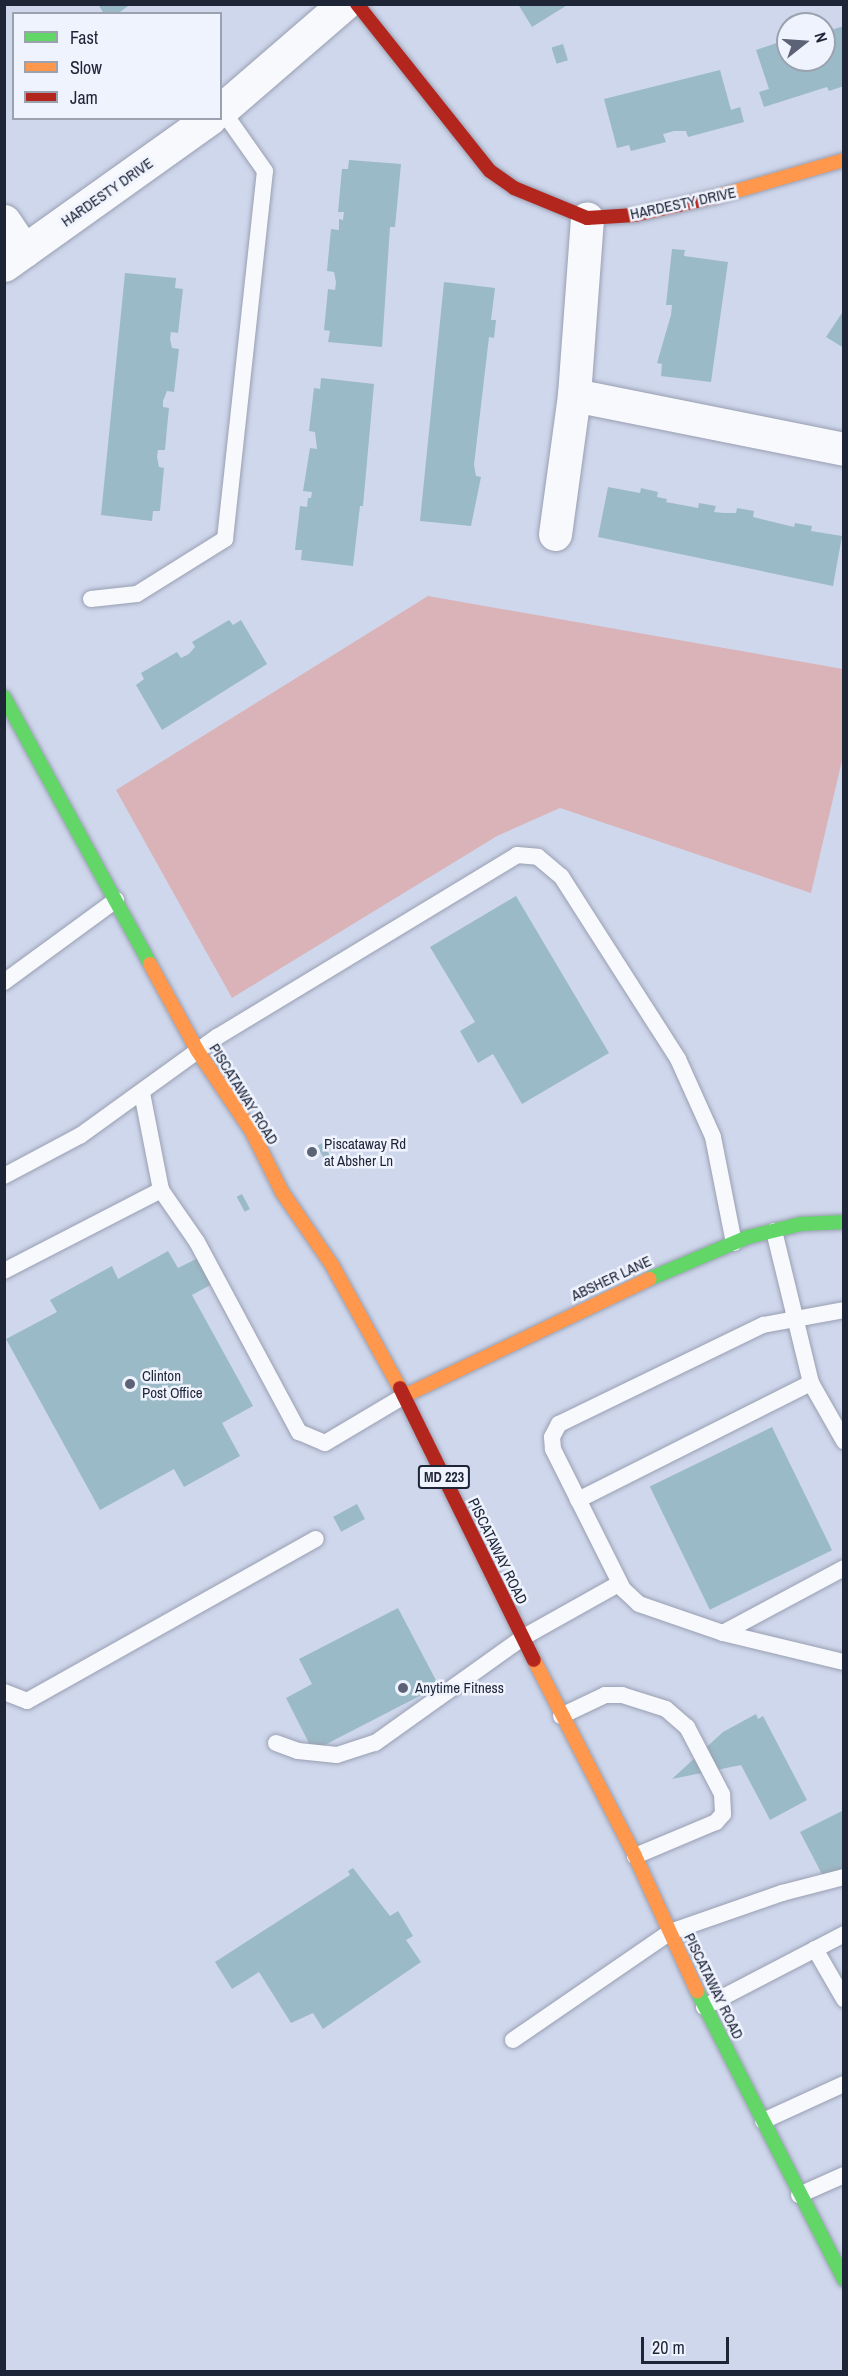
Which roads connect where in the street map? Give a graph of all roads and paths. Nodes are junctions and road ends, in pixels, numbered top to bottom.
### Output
1 (344, 4) edge
2 (357, 4) edge
3 (222, 110) edge
4 (222, 118) edge
5 (208, 120) edge
6 (843, 160) edge
7 (587, 218) junction
8 (4, 221) edge
9 (14, 258) edge
10 (574, 395) junction
11 (843, 450) edge
12 (555, 534) dead end
13 (92, 599) dead end
14 (9, 713) edge
15 (116, 900) junction
16 (4, 981) edge
17 (197, 1050) junction
18 (142, 1093) junction
19 (4, 1176) edge
20 (161, 1190) junction
21 (843, 1222) edge
22 (774, 1231) junction
23 (735, 1243) junction
24 (4, 1271) edge
25 (843, 1310) edge
26 (795, 1319) junction
27 (811, 1383) junction
28 (404, 1396) junction
29 (843, 1441) edge
30 (578, 1500) junction
31 (316, 1539) dead end
32 (843, 1568) edge
33 (620, 1583) junction
34 (723, 1633) junction
35 (522, 1638) junction
36 (843, 1662) edge
37 (4, 1692) edge
38 (561, 1716) junction
39 (276, 1743) dead end
40 (635, 1856) junction
41 (843, 1877) edge
42 (670, 1932) junction
43 (843, 1934) edge
44 (815, 1949) junction
45 (843, 1999) edge
46 (704, 2007) junction
47 (513, 2040) dead end
48 (843, 2084) edge
49 (764, 2121) junction
50 (843, 2175) edge
51 (799, 2195) junction
52 (843, 2280) edge

1 - 3 street, HARDESTY DRIVE
2 - 7 main road, HARDESTY DRIVE
4 - 13 lane
5 - 9 street, HARDESTY DRIVE
6 - 7 main road, HARDESTY DRIVE
7 - 10 street
8 - 9 street
10 - 11 street
10 - 12 street
14 - 15 main road, PISCATAWAY ROAD / MD 223
15 - 16 lane
15 - 17 main road, PISCATAWAY ROAD / MD 223
17 - 18 lane
17 - 23 lane
17 - 28 main road, PISCATAWAY ROAD / MD 223
18 - 19 lane
18 - 20 lane
20 - 24 lane
20 - 28 lane
21 - 22 main road, ABSHER LANE
22 - 23 main road, ABSHER LANE
22 - 26 lane
23 - 28 main road, ABSHER LANE
25 - 26 lane
26 - 27 lane
26 - 30 lane
27 - 29 lane
27 - 30 lane
28 - 35 main road, PISCATAWAY ROAD / MD 223
30 - 33 lane
31 - 37 lane
32 - 34 lane
33 - 34 lane
33 - 35 lane
34 - 36 lane
35 - 38 main road, PISCATAWAY ROAD / MD 223
35 - 39 lane
38 - 40 main road, PISCATAWAY ROAD / MD 223
38 - 40 lane
40 - 42 main road, PISCATAWAY ROAD / MD 223
41 - 42 lane
42 - 46 main road, PISCATAWAY ROAD / MD 223
42 - 47 lane
43 - 44 lane
44 - 45 lane
44 - 46 lane
46 - 49 main road, PISCATAWAY ROAD / MD 223
48 - 49 lane
49 - 51 main road, PISCATAWAY ROAD / MD 223
50 - 51 lane
51 - 52 main road, PISCATAWAY ROAD / MD 223

